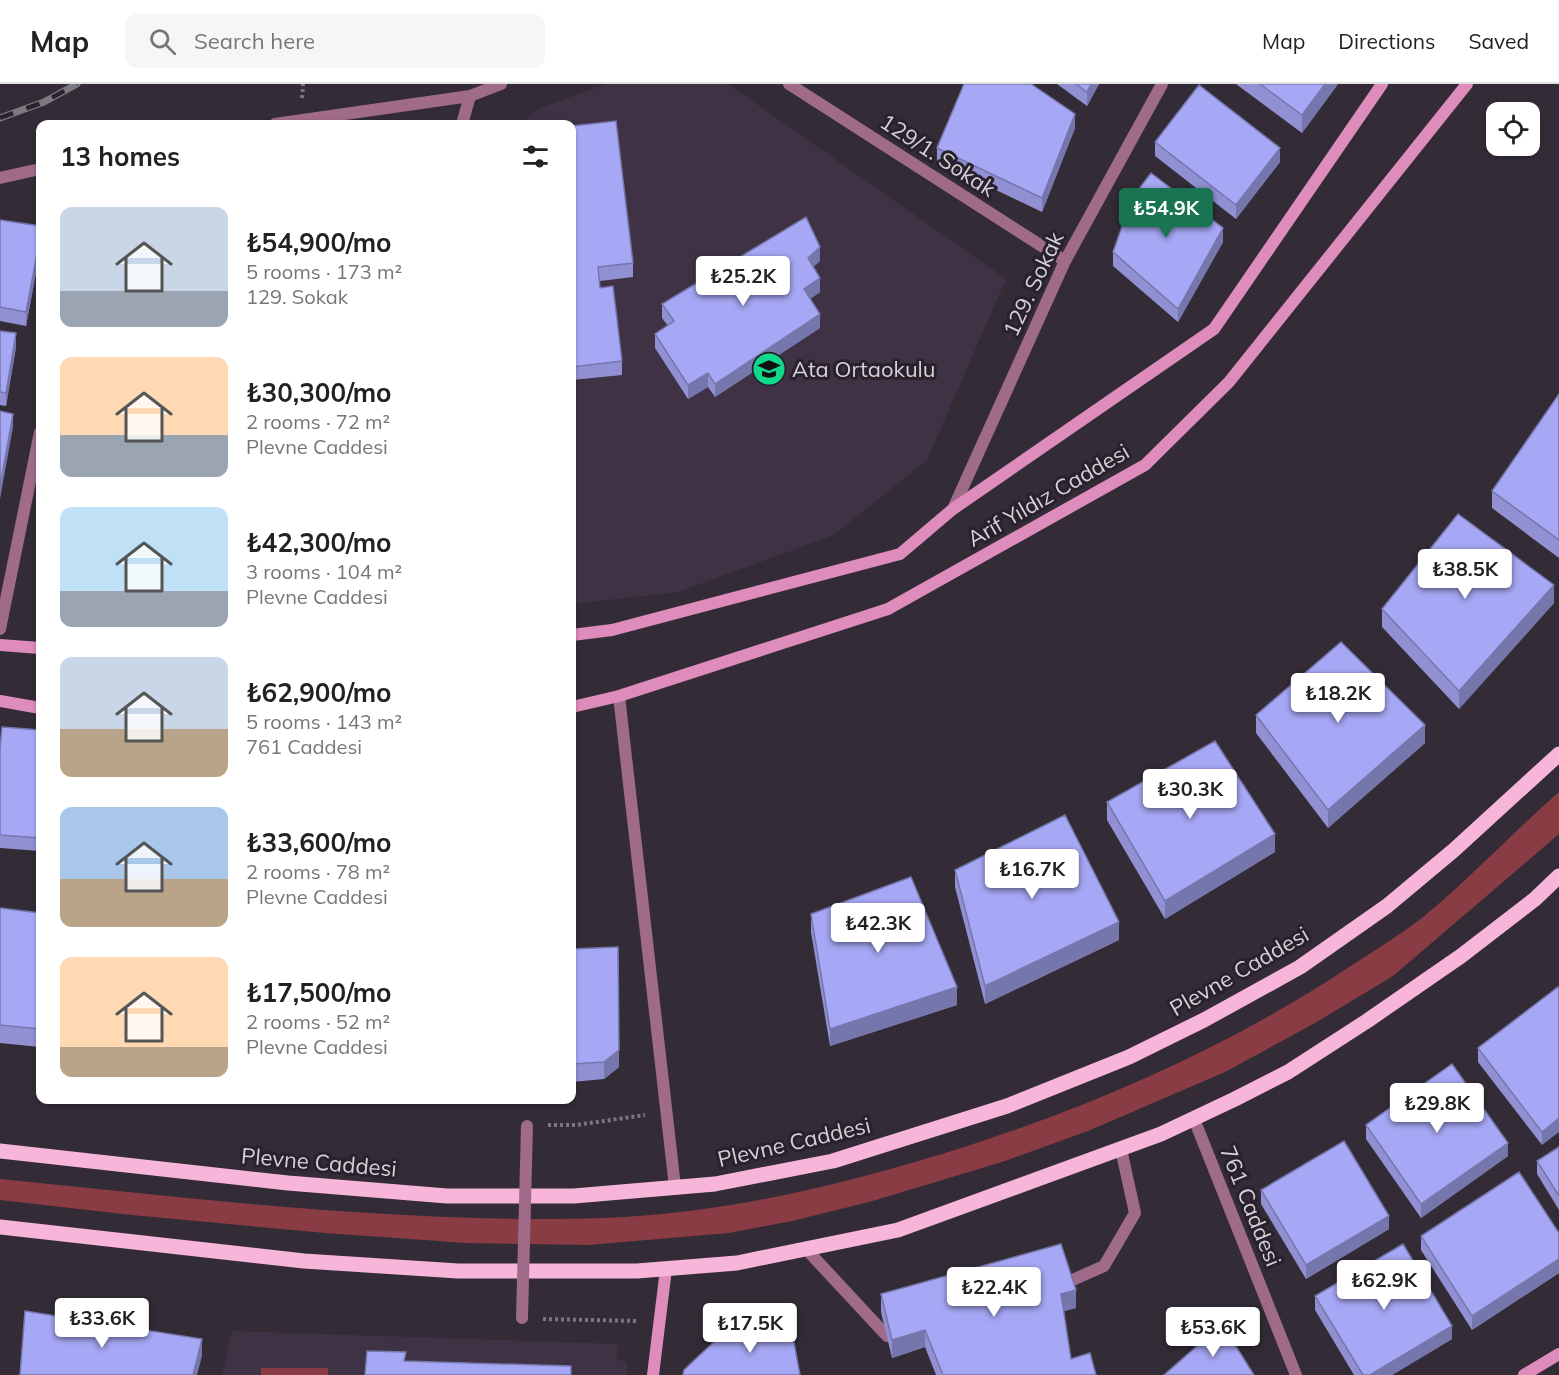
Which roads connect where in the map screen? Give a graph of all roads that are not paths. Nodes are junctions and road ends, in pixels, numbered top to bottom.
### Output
1 (501, 84) edge
2 (789, 84) edge
3 (1162, 84) edge
4 (1382, 84) edge
5 (1467, 84) edge
6 (470, 96) junction
7 (302, 120) edge
8 (463, 120) edge
9 (36, 170) edge
10 (0, 178) edge
11 (1065, 261) junction
12 (36, 452) edge
13 (953, 509) junction
14 (0, 629) edge
15 (576, 634) edge
16 (0, 645) edge
17 (36, 648) edge
18 (619, 696) junction
19 (0, 701) edge
20 (576, 706) edge
21 (36, 707) edge
22 (1559, 754) edge
23 (1559, 876) edge
24 (1194, 1119) junction
25 (527, 1126) dead end
26 (1121, 1149) junction
27 (0, 1151) edge
28 (675, 1187) junction
29 (0, 1227) edge
30 (807, 1250) junction
31 (666, 1269) junction
32 (1068, 1282) edge
33 (522, 1318) dead end
34 (887, 1336) edge
35 (1559, 1354) edge
36 (653, 1375) edge
37 (1296, 1375) edge
38 (1524, 1375) edge

1 - 6 street
2 - 11 street, 129/1. Sokak
3 - 11 street, 129. Sokak
4 - 13 main road, Arif Yıldız Caddesi
5 - 18 main road, Arif Yıldız Caddesi
6 - 7 street
6 - 8 street
9 - 10 street
11 - 13 street, 129. Sokak
12 - 14 street
13 - 15 main road, Arif Yıldız Caddesi
16 - 17 main road
18 - 20 main road, Arif Yıldız Caddesi
18 - 28 street
19 - 21 main road
22 - 28 main road, Plevne Caddesi
23 - 24 main road
24 - 26 main road
24 - 37 street, 761 Caddesi
25 - 33 street, bridge
26 - 30 main road
26 - 32 street
27 - 28 main road, Plevne Caddesi
29 - 31 main road
30 - 31 main road
30 - 34 street
31 - 36 main road
35 - 38 main road

